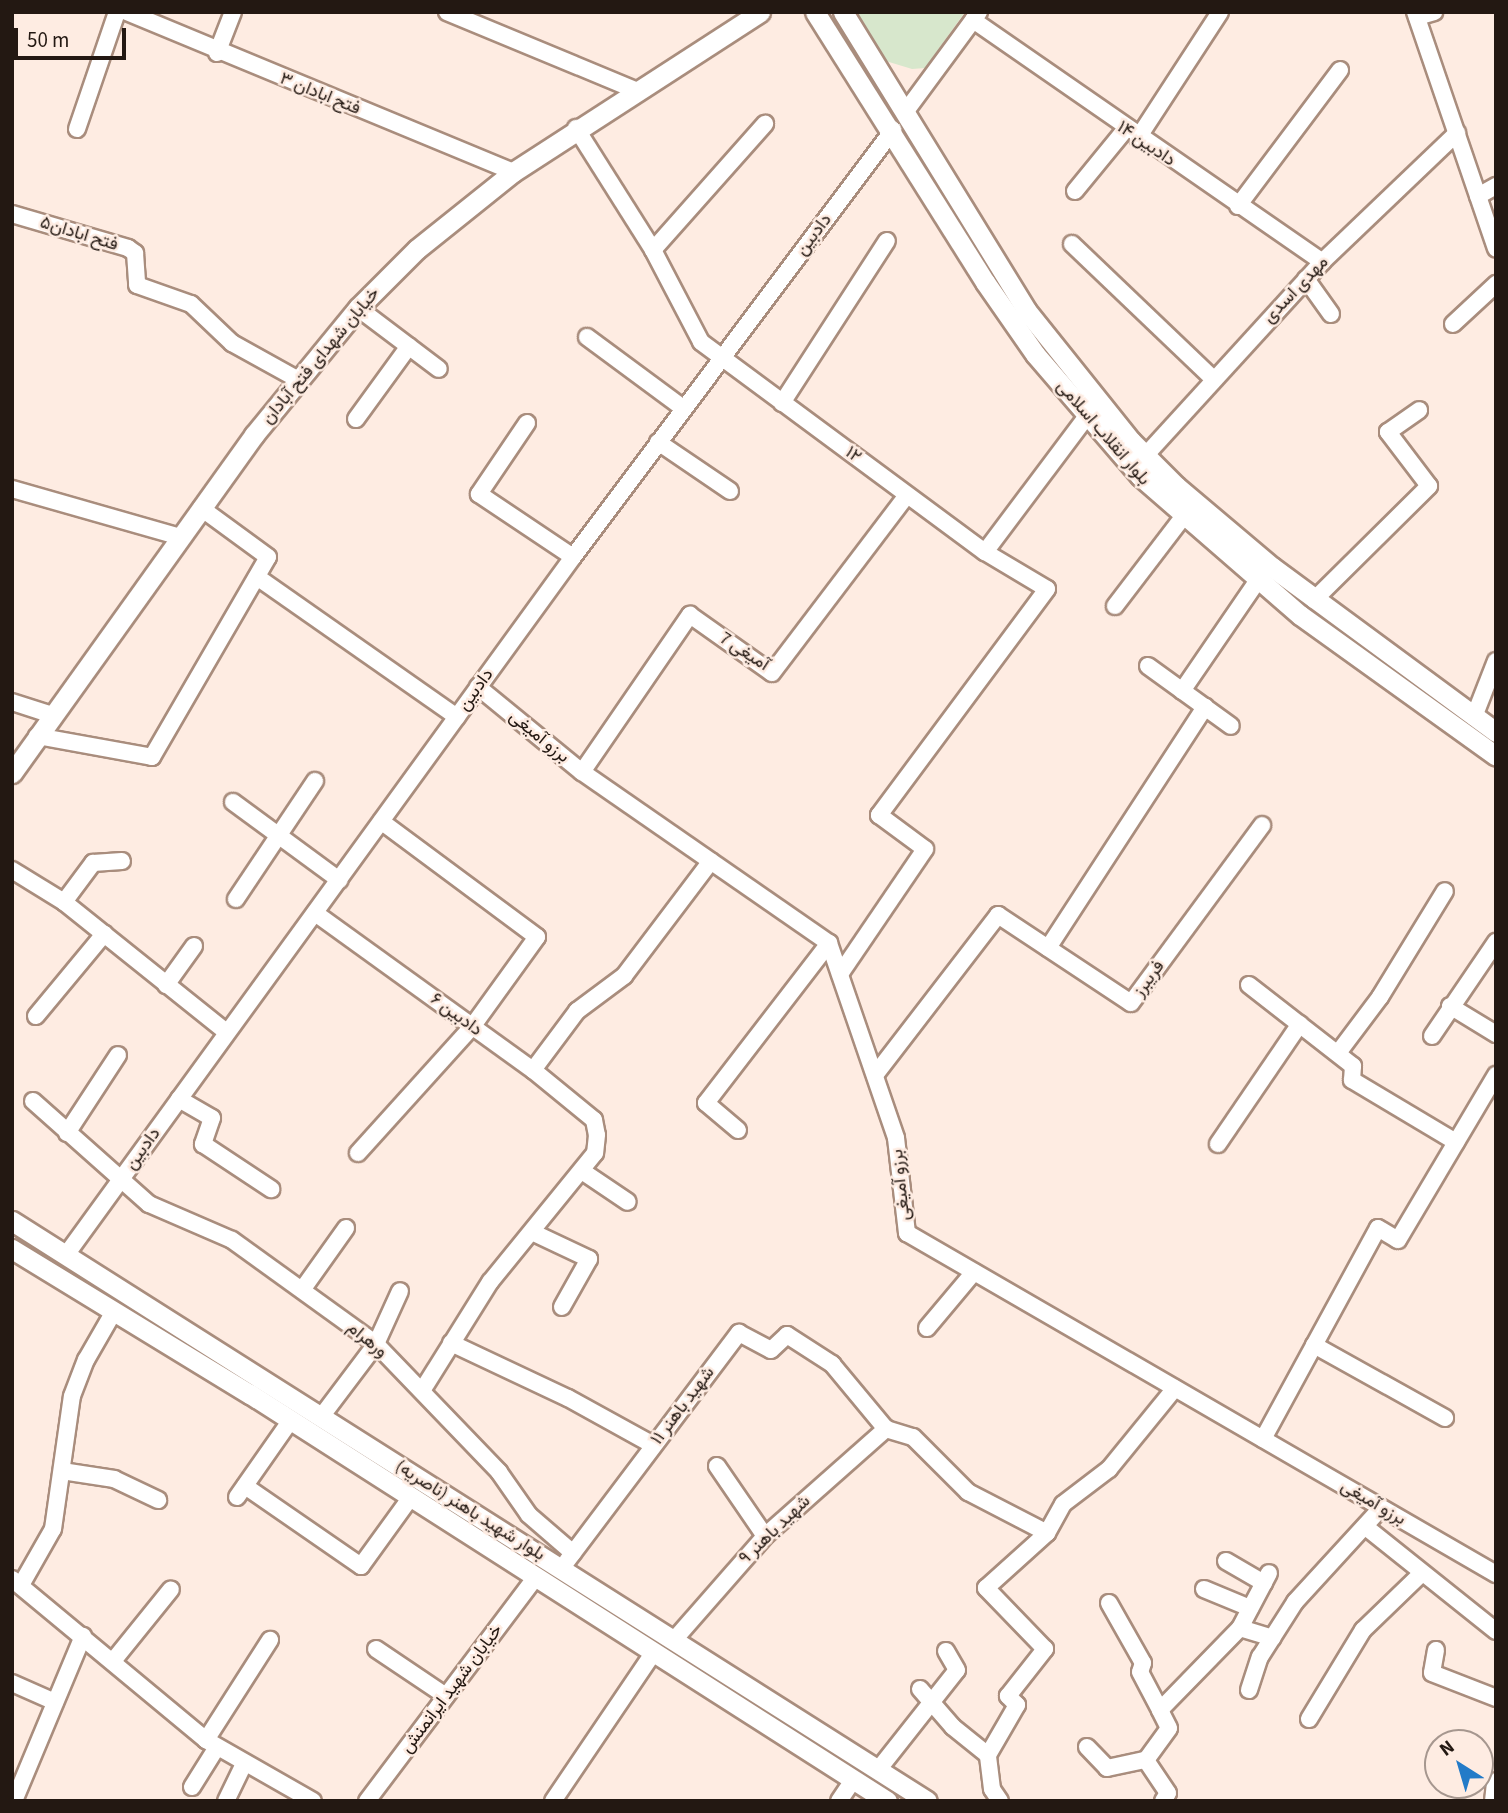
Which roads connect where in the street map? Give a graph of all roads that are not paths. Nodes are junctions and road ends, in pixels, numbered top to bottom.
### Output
1 (117, 12) edge
2 (127, 12) edge
3 (233, 12) edge
4 (730, 12) edge
5 (760, 12) edge
6 (815, 12) edge
7 (843, 12) edge
8 (1220, 12) edge
9 (1434, 12) edge
10 (451, 13) edge
11 (1416, 15) edge
12 (976, 16) edge
13 (701, 49) junction
14 (217, 53) junction
15 (1340, 71) dead end
16 (635, 90) junction
17 (906, 111) junction
18 (765, 124) dead end
19 (576, 128) junction
20 (77, 129) dead end
21 (893, 130) junction
22 (1457, 133) junction
23 (1131, 134) junction
24 (513, 172) junction
25 (1496, 186) edge
26 (1075, 191) dead end
27 (1478, 196) junction
28 (1238, 206) junction
29 (12, 214) edge
30 (887, 241) dead end
31 (1072, 244) dead end
32 (1496, 248) edge
33 (653, 250) junction
34 (1322, 262) junction
35 (1306, 279) junction
36 (1496, 285) edge
37 (358, 307) junction
38 (1331, 314) dead end
39 (1023, 321) junction
40 (1453, 324) dead end
41 (587, 337) dead end
42 (409, 346) junction
43 (721, 358) junction
44 (439, 369) dead end
45 (1212, 378) junction
46 (297, 379) junction
47 (782, 403) junction
48 (683, 408) junction
49 (1419, 410) dead end
50 (1087, 416) junction
51 (356, 419) dead end
52 (527, 423) dead end
53 (658, 442) junction
54 (1145, 456) junction
55 (12, 489) edge
56 (730, 491) dead end
57 (907, 495) junction
58 (201, 508) junction
59 (1183, 517) junction
60 (180, 537) junction
61 (985, 552) junction
62 (573, 557) junction
63 (257, 577) junction
64 (1258, 580) junction
65 (1314, 600) junction
66 (1115, 606) dead end
67 (1496, 661) edge
68 (1148, 666) dead end
69 (478, 687) junction
70 (1182, 691) junction
71 (12, 702) edge
72 (1205, 707) junction
73 (52, 715) junction
74 (457, 717) junction
75 (1474, 717) junction
76 (1231, 726) dead end
77 (1496, 732) edge
78 (37, 736) junction
79 (1496, 756) edge
80 (582, 772) junction
81 (12, 773) edge
82 (315, 782) dead end
83 (233, 802) dead end
84 (382, 821) junction
85 (1262, 825) dead end
86 (275, 834) junction
87 (122, 861) dead end
88 (711, 861) junction
89 (12, 870) edge
90 (339, 880) junction
91 (1445, 891) dead end
92 (236, 899) dead end
93 (64, 902) junction
94 (315, 913) junction
95 (104, 934) junction
96 (1496, 942) edge
97 (829, 943) junction
98 (194, 946) dead end
99 (1048, 948) junction
100 (840, 974) junction
101 (166, 985) junction
102 (1249, 985) dead end
103 (1450, 1006) junction
104 (36, 1016) dead end
105 (1300, 1024) junction
106 (472, 1027) junction
107 (226, 1032) junction
108 (1496, 1034) edge
109 (1432, 1035) dead end
110 (1338, 1053) junction
111 (118, 1055) dead end
112 (533, 1069) junction
113 (875, 1075) junction
114 (1496, 1075) edge
115 (178, 1099) junction
116 (33, 1101) dead end
117 (738, 1130) dead end
118 (67, 1133) junction
119 (1456, 1142) junction
120 (1218, 1144) dead end
121 (358, 1153) dead end
122 (582, 1171) junction
123 (119, 1181) junction
124 (271, 1189) dead end
125 (628, 1202) dead end
126 (12, 1221) edge
127 (346, 1228) dead end
128 (534, 1233) junction
129 (12, 1249) edge
130 (66, 1255) junction
131 (974, 1272) junction
132 (302, 1290) junction
133 (400, 1291) dead end
134 (562, 1307) dead end
135 (113, 1313) junction
136 (927, 1328) dead end
137 (450, 1343) junction
138 (376, 1344) junction
139 (1314, 1345) junction
140 (1175, 1388) junction
141 (422, 1391) junction
142 (321, 1417) junction
143 (1445, 1418) dead end
144 (292, 1420) junction
145 (886, 1429) junction
146 (1263, 1439) junction
147 (653, 1445) junction
148 (717, 1466) dead end
149 (62, 1471) junction
150 (411, 1497) junction
151 (158, 1500) dead end
152 (1381, 1508) junction
153 (1367, 1528) junction
154 (1047, 1533) junction
155 (765, 1536) junction
156 (567, 1561) junction
157 (1226, 1561) dead end
158 (1421, 1574) junction
159 (1496, 1574) edge
160 (536, 1577) junction
161 (17, 1582) edge
162 (171, 1589) dead end
163 (1204, 1589) dead end
164 (1109, 1603) dead end
165 (1250, 1608) junction
166 (1240, 1629) junction
167 (1496, 1631) edge
168 (83, 1636) junction
169 (1272, 1637) junction
170 (270, 1640) dead end
171 (674, 1640) junction
172 (376, 1649) dead end
173 (1436, 1650) dead end
174 (946, 1651) dead end
175 (654, 1652) junction
176 (113, 1661) junction
177 (12, 1683) edge
178 (920, 1689) dead end
179 (1249, 1690) dead end
180 (446, 1696) junction
181 (1496, 1698) edge
182 (55, 1702) junction
183 (932, 1704) junction
184 (1160, 1710) junction
185 (1309, 1719) dead end
186 (816, 1730) junction
187 (211, 1743) junction
188 (1087, 1747) dead end
189 (803, 1748) junction
190 (988, 1755) junction
191 (1146, 1759) junction
192 (244, 1764) junction
193 (878, 1770) junction
194 (18, 1778) edge
195 (853, 1780) junction
196 (1496, 1782) edge
197 (192, 1787) dead end
198 (1166, 1797) edge
199 (14, 1801) edge
200 (226, 1801) edge
201 (313, 1801) edge
202 (367, 1801) edge
203 (553, 1801) edge
204 (839, 1801) edge
205 (887, 1801) edge
206 (927, 1801) edge
207 (1000, 1801) edge
208 (1494, 1801) edge

1 - 20 street
2 - 14 street, فتح ابادان ۳
3 - 14 street
4 - 13 main road
5 - 13 main road, خیابان شهدای فتح آبادان
6 - 21 main road, بلوار انقلاب اسلامی
7 - 17 main road, بلوار انقلاب اسلامی
8 - 23 street
9 - 11 street
10 - 16 street
11 - 22 street
12 - 17 street
12 - 23 street, دادبین ۱۴
13 - 16 main road, خیابان شهدای فتح آبادان
14 - 24 street, فتح ابادان ۳
15 - 28 street
16 - 19 main road, خیابان شهدای فتح آبادان
17 - 39 main road, بلوار انقلاب اسلامی
18 - 33 street
19 - 24 main road, خیابان شهدای فتح آبادان
19 - 33 street, ۱۲
21 - 39 main road, بلوار انقلاب اسلامی
21 - 43 street, دادبین
22 - 27 street
22 - 34 street, مهدی اسدی
23 - 26 street
23 - 28 street, دادبین ۱۴
24 - 37 main road, خیابان شهدای فتح آبادان
25 - 27 street
27 - 32 street
28 - 34 street, دادبین ۱۴
29 - 46 street, فتح ابادان۵
30 - 47 street
31 - 45 street
33 - 43 street, ۱۲
34 - 35 street, مهدی اسدی
35 - 38 street
35 - 45 street, مهدی اسدی
36 - 40 street
37 - 42 street
37 - 46 main road, خیابان شهدای فتح آبادان
39 - 50 main road, بلوار انقلاب اسلامی
39 - 54 main road, بلوار انقلاب اسلامی
41 - 48 street
42 - 44 street
42 - 51 street
43 - 47 street, ۱۲
43 - 48 street, دادبین
45 - 54 street, مهدی اسدی
46 - 58 main road, خیابان شهدای فتح آبادان
47 - 57 street, ۱۲
48 - 53 street, دادبین
49 - 65 street
50 - 59 main road, بلوار انقلاب اسلامی
50 - 61 street
52 - 62 street
53 - 56 street
53 - 62 street, دادبین
54 - 65 main road, بلوار انقلاب اسلامی
55 - 60 street
57 - 61 street, ۱۲
57 - 80 street, آمیغی 7
58 - 60 main road, خیابان شهدای فتح آبادان
58 - 63 street
59 - 64 main road, بلوار انقلاب اسلامی
59 - 66 street
60 - 73 main road, خیابان شهدای فتح آبادان
61 - 100 street, ۱۲
62 - 69 street, دادبین
63 - 74 street
63 - 78 street
64 - 70 street
64 - 79 main road, بلوار انقلاب اسلامی
65 - 75 main road, بلوار انقلاب اسلامی
67 - 75 street
68 - 70 street
69 - 74 street, دادبین
69 - 80 street, برزو آمیغی
70 - 72 street
71 - 73 street
72 - 76 street
72 - 99 street
73 - 78 main road, خیابان شهدای فتح آبادان
74 - 84 street, دادبین
75 - 77 main road, بلوار انقلاب اسلامی
78 - 81 main road, خیابان شهدای فتح آبادان
80 - 88 street, برزو آمیغی
82 - 86 street
83 - 86 street
84 - 90 street, دادبین
84 - 106 street
85 - 99 street, فریبرز
86 - 90 street
86 - 92 street
87 - 93 street
88 - 97 street, برزو آمیغی
88 - 112 street
89 - 93 street
90 - 94 street, دادبین
91 - 110 street
93 - 95 street
94 - 106 street, دادبین ۶
94 - 107 street, دادبین
95 - 101 street
95 - 104 street
96 - 103 street
97 - 100 street, برزو آمیغی
97 - 117 street
98 - 101 street
99 - 113 street, فریبرز
100 - 113 street, برزو آمیغی
101 - 107 street
102 - 105 street
103 - 108 street
103 - 109 street
105 - 110 street
105 - 120 street
106 - 112 street, دادبین ۶
106 - 121 street
107 - 115 street, دادبین
110 - 119 street
111 - 118 street
112 - 122 street, دادبین ۶
113 - 131 street, برزو آمیغی
114 - 119 street
115 - 123 street, دادبین
115 - 124 street
116 - 118 street, ورهرام
118 - 123 street, ورهرام
119 - 139 street
122 - 125 street
122 - 128 street
123 - 130 street, دادبین
123 - 132 street, ورهرام
126 - 130 main road, بلوار شهید باهنر (ناصریه)
127 - 132 street
128 - 134 street
128 - 137 street
129 - 135 main road, بلوار شهید باهنر (ناصریه)
130 - 142 main road, بلوار شهید باهنر (ناصریه)
131 - 136 street
131 - 140 street, برزو آمیغی
132 - 138 street, ورهرام
133 - 138 street
135 - 144 main road, بلوار شهید باهنر (ناصریه)
135 - 149 street
137 - 141 street
137 - 147 street
138 - 141 street, ورهرام
138 - 142 street
139 - 143 street
139 - 146 street
140 - 146 street, برزو آمیغی
140 - 154 street
141 - 156 street, ورهرام
142 - 156 main road, بلوار شهید باهنر (ناصریه)
144 - 150 main road, بلوار شهید باهنر (ناصریه)
144 - 150 street
145 - 147 street, شهید باهنر ۱۱
145 - 154 street
145 - 155 street, شهید باهنر ۹
146 - 152 street, برزو آمیغی
147 - 156 street, شهید باهنر ۱۱
148 - 155 street
149 - 151 street
149 - 161 street
150 - 160 main road, بلوار شهید باهنر (ناصریه)
152 - 153 street
152 - 159 street, برزو آمیغی
153 - 158 street
153 - 169 street
154 - 190 street
155 - 171 street, شهید باهنر ۹
156 - 171 main road, بلوار شهید باهنر (ناصریه)
157 - 165 street
158 - 167 street
158 - 185 street
160 - 175 main road, بلوار شهید باهنر (ناصریه)
160 - 180 street, خیابان شهید ایرانمنش
161 - 168 street
162 - 176 street
163 - 165 street
164 - 184 street
165 - 166 street
166 - 169 street
166 - 184 street
168 - 176 street
168 - 182 street
169 - 179 street
170 - 187 street
171 - 186 main road, بلوار شهید باهنر (ناصریه)
172 - 180 street
173 - 181 street
174 - 183 street
175 - 189 main road, بلوار شهید باهنر (ناصریه)
175 - 203 street
176 - 187 street
177 - 182 street
178 - 183 street
180 - 202 street, خیابان شهید ایرانمنش
182 - 194 street
183 - 190 street
183 - 193 street
184 - 191 street
186 - 189 main road
186 - 193 main road, بلوار شهید باهنر (ناصریه)
187 - 192 street
187 - 197 street
188 - 191 street
189 - 195 main road, بلوار شهید باهنر (ناصریه)
190 - 207 street
191 - 198 street
192 - 200 street
192 - 201 street
193 - 206 main road, بلوار شهید باهنر (ناصریه)
194 - 199 street
195 - 204 street
195 - 205 main road, بلوار شهید باهنر (ناصریه)
196 - 208 main road

